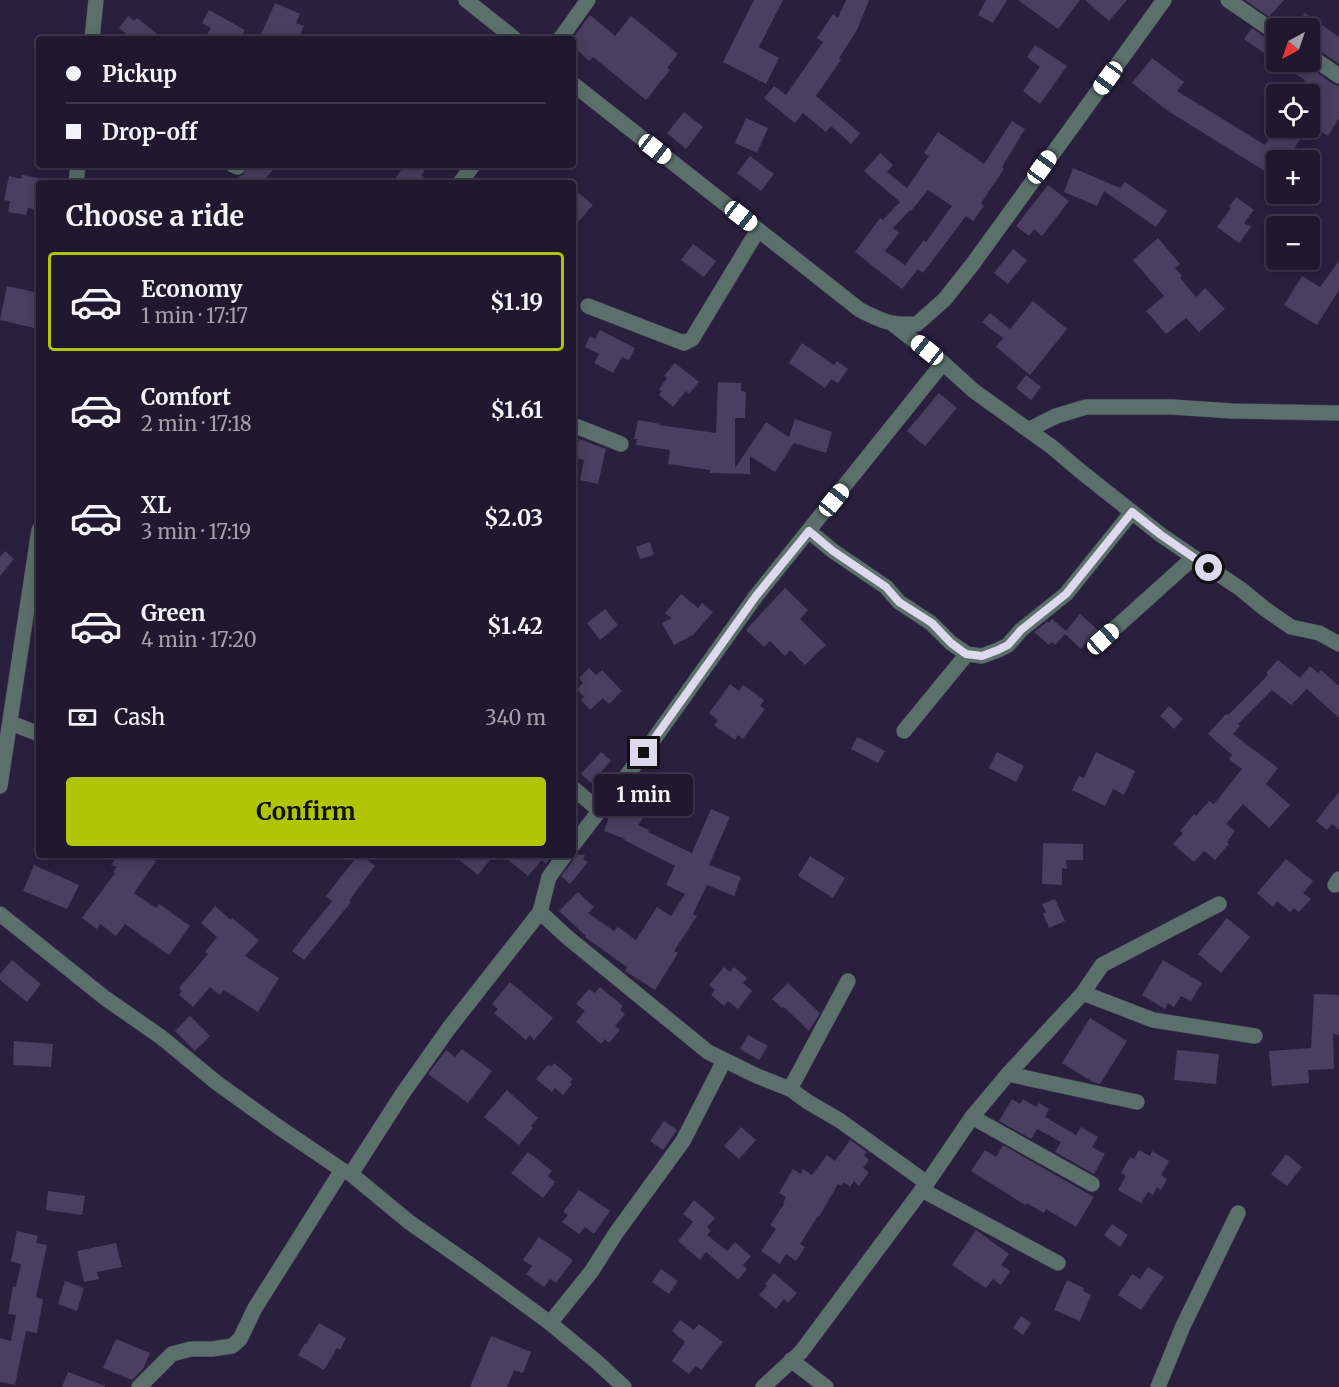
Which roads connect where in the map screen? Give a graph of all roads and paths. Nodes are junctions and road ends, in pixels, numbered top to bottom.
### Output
1 (96, 0) edge
2 (466, 0) edge
3 (588, 0) edge
4 (1228, 0) edge
5 (1159, 2) edge
6 (1266, 26) edge
7 (92, 36) edge
8 (511, 36) edge
9 (562, 36) edge
10 (1320, 63) edge
11 (1339, 76) edge
12 (576, 86) edge
13 (758, 230) junction
14 (588, 306) dead end
15 (894, 324) junction
16 (943, 363) junction
17 (1339, 413) edge
18 (576, 426) edge
19 (1028, 430) junction
20 (621, 444) dead end
21 (1132, 512) junction
22 (809, 531) junction
23 (36, 550) edge
24 (1193, 558) junction
25 (1103, 639) dead end
26 (1339, 644) edge
27 (966, 654) junction
28 (10, 723) junction
29 (904, 731) dead end
30 (36, 733) edge
31 (1, 776) edge
32 (576, 791) edge
33 (600, 811) junction
34 (576, 841) edge
35 (563, 858) edge
36 (1219, 904) dead end
37 (540, 912) junction
38 (0, 914) edge
39 (848, 981) dead end
40 (1083, 993) junction
41 (1255, 1036) dead end
42 (724, 1061) junction
43 (1008, 1074) junction
44 (790, 1089) junction
45 (1137, 1102) dead end
46 (972, 1117) junction
47 (347, 1172) junction
48 (1092, 1184) dead end
49 (925, 1186) junction
50 (1238, 1213) dead end
51 (1058, 1263) dead end
52 (550, 1323) junction
53 (791, 1360) junction
54 (140, 1387) edge
55 (624, 1387) edge
56 (763, 1387) edge
57 (826, 1387) edge
58 (1158, 1387) edge

1 - 7 street
2 - 8 street
3 - 9 street
4 - 6 street
5 - 15 street
10 - 11 street
12 - 13 street
13 - 14 street
13 - 15 street
15 - 16 street
16 - 19 street
16 - 22 street
17 - 19 street
18 - 20 street
19 - 21 street
21 - 24 street
21 - 27 street
22 - 27 street
22 - 33 street
23 - 28 street
24 - 25 street
24 - 26 street
27 - 29 street
28 - 30 street
28 - 31 street
32 - 33 street
33 - 34 street
35 - 37 street
36 - 40 street
37 - 42 street
37 - 47 street
38 - 47 street
39 - 44 street
40 - 41 street
40 - 43 street
42 - 44 street
42 - 52 street
43 - 45 street
43 - 46 street
44 - 49 street
46 - 48 street
46 - 49 street
47 - 52 street
47 - 54 street
49 - 51 street
49 - 53 street
50 - 58 street
52 - 55 street
53 - 56 street
53 - 57 street

